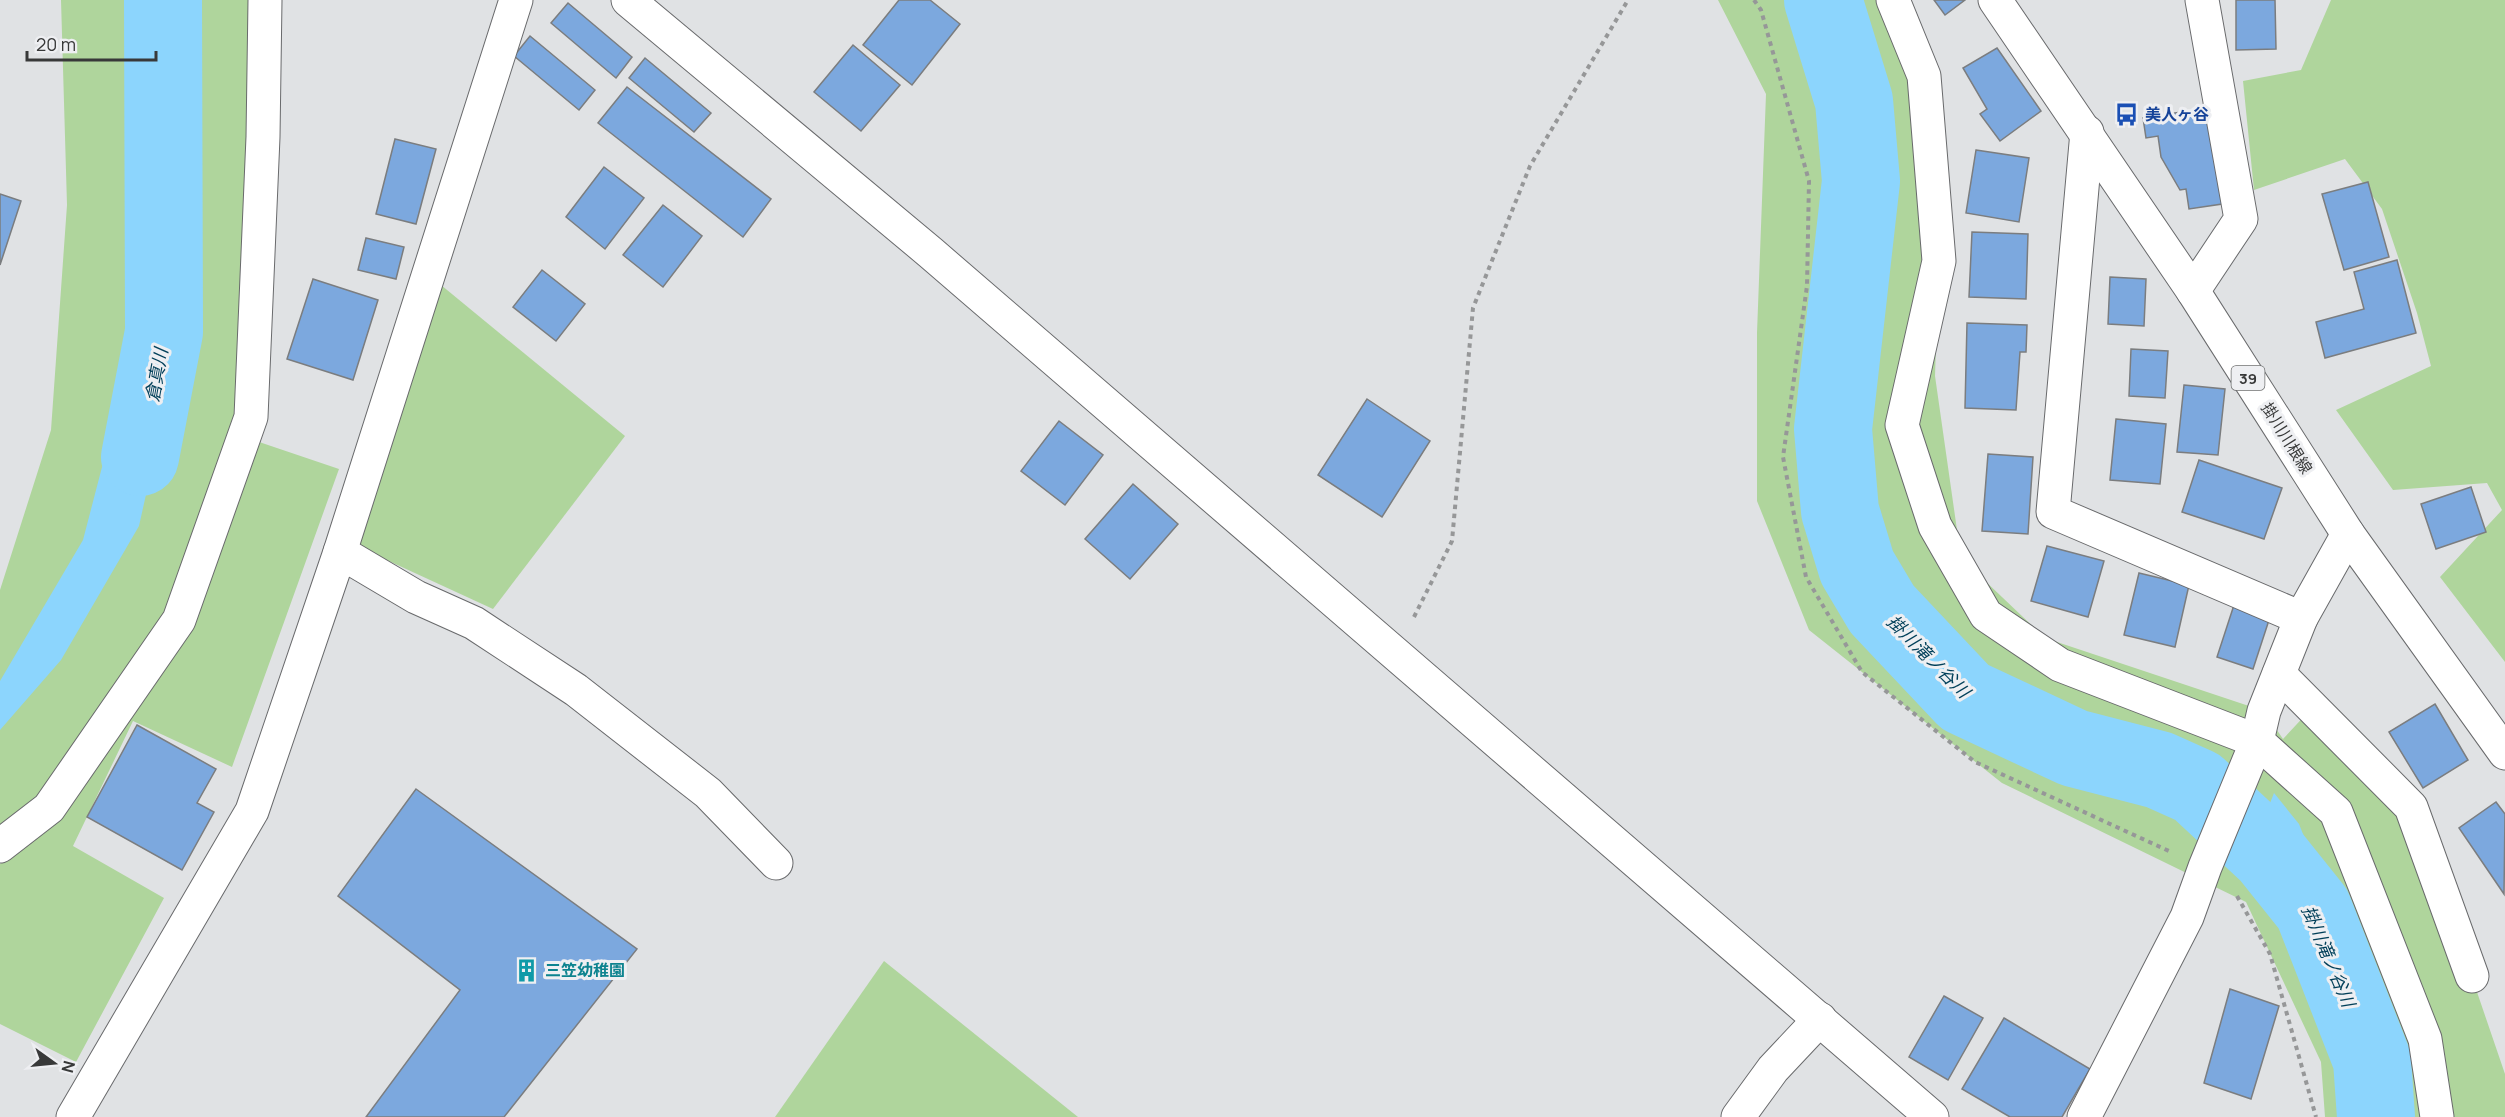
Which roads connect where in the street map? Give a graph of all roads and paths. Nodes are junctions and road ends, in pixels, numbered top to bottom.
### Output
1 (265, 0) edge
2 (516, 0) edge
3 (628, 0) edge
4 (1628, 0) edge
5 (1893, 0) edge
6 (1995, 0) edge
7 (2202, 0) edge
8 (2087, 132) junction
9 (2193, 291) junction
10 (2348, 534) junction
11 (340, 552) junction
12 (2301, 618) junction
13 (1396, 654) junction
14 (2279, 674) junction
15 (2505, 753) edge
16 (2251, 755) junction
17 (0, 846) edge
18 (776, 863) dead end
19 (2205, 867) junction
20 (2472, 976) dead end
21 (1820, 1019) junction
22 (73, 1117) edge
23 (1738, 1117) edge
24 (1932, 1117) edge
25 (2084, 1117) edge
26 (2316, 1117) edge
27 (2437, 1117) edge

1 - 17 street
2 - 11 street
3 - 13 street
4 - 13 path
5 - 16 street
6 - 8 street, 掛川川根線 / 39
7 - 9 street
8 - 9 street, 掛川川根線 / 39
8 - 12 street
9 - 10 street, 掛川川根線 / 39
10 - 12 street
10 - 15 street, 掛川川根線 / 39
11 - 18 street
11 - 22 street
12 - 14 street
13 - 21 street
14 - 16 street
14 - 20 street
16 - 19 street
16 - 27 street
19 - 25 street
19 - 26 path
21 - 23 street
21 - 24 street

